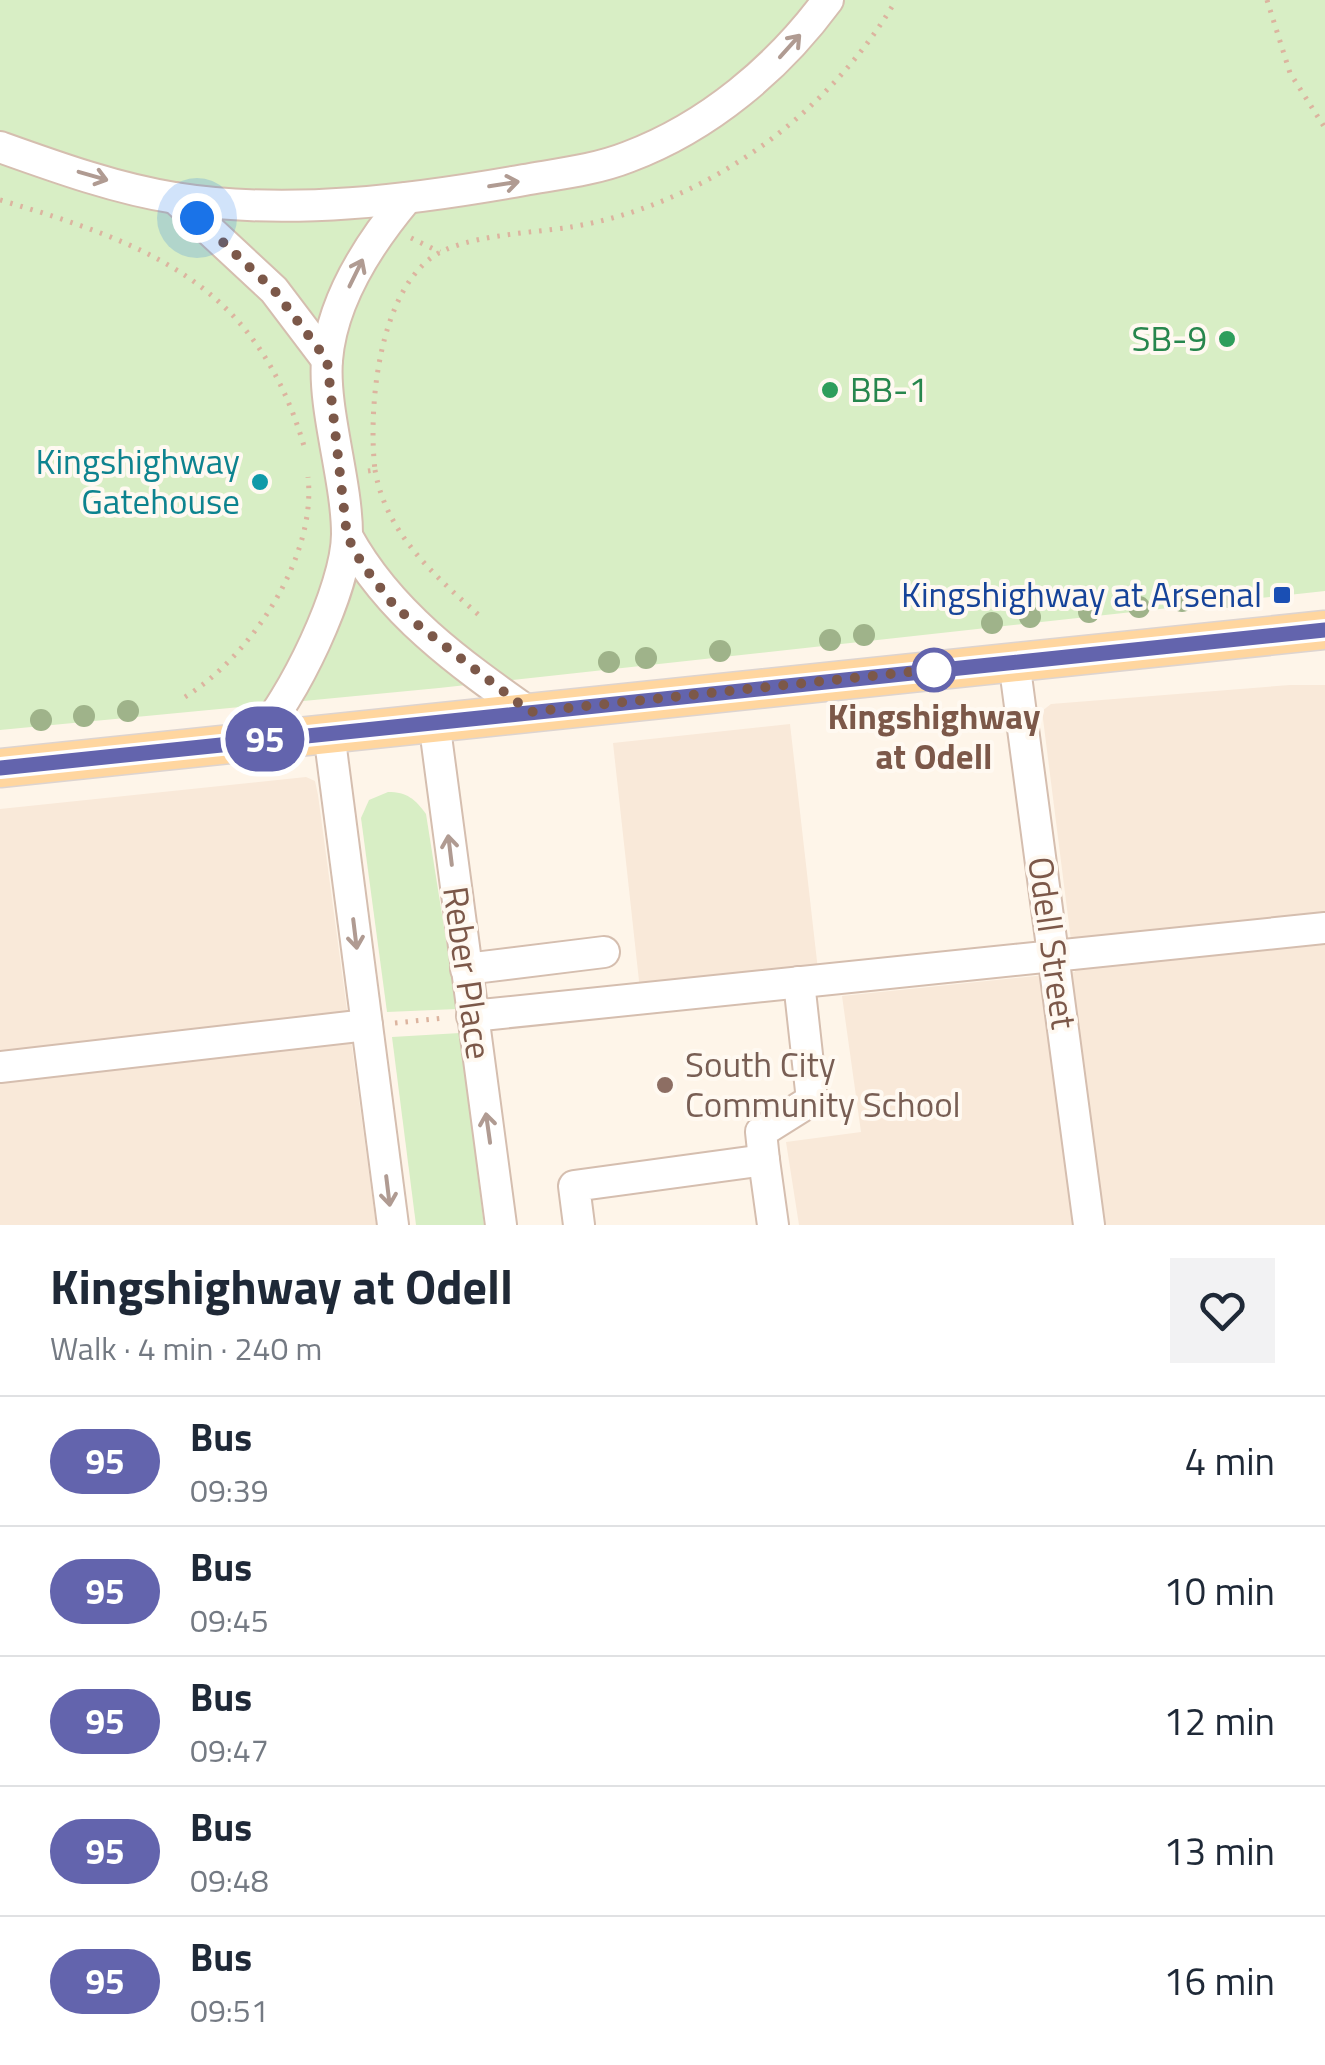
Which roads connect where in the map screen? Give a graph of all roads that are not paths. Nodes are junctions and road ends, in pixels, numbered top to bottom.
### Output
1 (828, 0) edge
2 (0, 148) edge
3 (175, 198) junction
4 (408, 198) junction
5 (327, 360) junction
6 (347, 536) junction
7 (1325, 630) edge
8 (1014, 661) junction
9 (530, 712) junction
10 (434, 722) junction
11 (329, 733) junction
12 (256, 740) junction
13 (0, 768) edge
14 (1325, 928) edge
15 (604, 952) dead end
16 (1053, 956) junction
17 (466, 969) junction
18 (799, 982) junction
19 (472, 1016) junction
20 (367, 1025) junction
21 (0, 1067) edge
22 (764, 1160) junction
23 (393, 1225) edge
24 (501, 1225) edge
25 (579, 1225) edge
26 (773, 1225) edge
27 (1089, 1225) edge

4 -> 1 street
2 -> 3 street
3 - 4 street
3 - 5 street
5 -> 4 street
5 - 6 street
6 - 9 street
6 - 12 street
7 - 8 main road
8 - 9 main road
8 - 16 street, Odell Street
9 - 10 main road
10 - 11 main road
17 -> 10 street, Reber Place
11 - 12 main road
11 -> 20 street
12 - 13 main road
14 - 16 street
15 - 17 street
16 - 18 street
16 - 27 street, Odell Street
17 - 19 street, Reber Place
18 - 19 street
18 - 22 street
24 -> 19 street, Reber Place
20 - 21 street
20 -> 23 street
22 - 25 street
22 - 26 street

